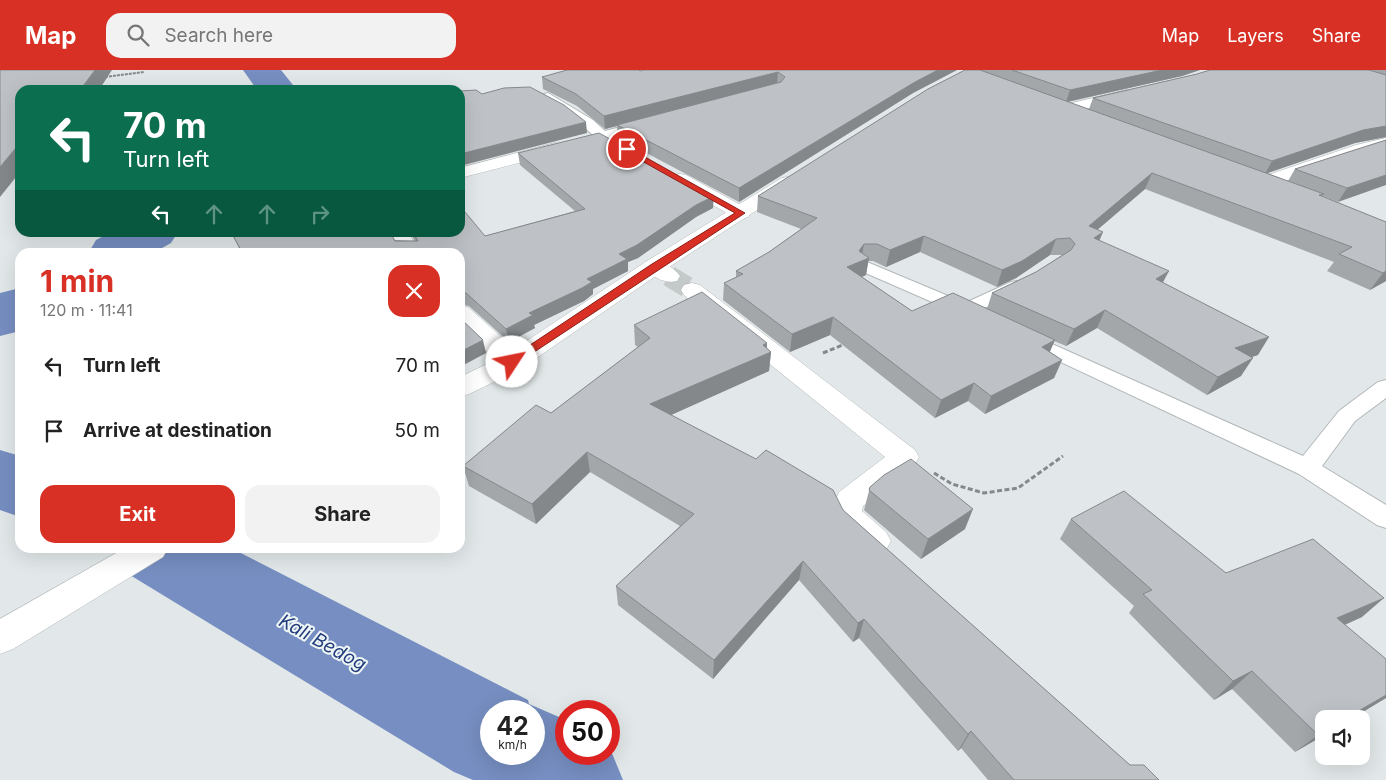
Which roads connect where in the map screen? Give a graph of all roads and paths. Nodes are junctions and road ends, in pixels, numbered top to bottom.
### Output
1 (144, 72) dead end
2 (106, 77) dead end
3 (537, 92) edge
4 (1139, 92) edge
5 (1048, 103) edge
6 (1065, 109) junction
7 (1092, 119) edge
8 (663, 120) edge
9 (593, 138) junction
10 (1386, 143) edge
11 (567, 145) edge
12 (628, 150) edge
13 (662, 169) edge
14 (805, 171) edge
15 (465, 172) edge
16 (1247, 176) edge
17 (1265, 182) junction
18 (1291, 192) edge
19 (741, 213) junction
20 (401, 237) edge
21 (408, 248) edge
22 (867, 267) edge
23 (1030, 279) edge
24 (692, 290) tunnel mouth
25 (966, 310) junction
26 (465, 317) edge
27 (851, 342) edge
28 (512, 362) junction
29 (789, 368) junction
30 (465, 386) edge
31 (1386, 387) edge
32 (1062, 456) dead end
33 (905, 457) junction
34 (1307, 468) junction
35 (1386, 518) edge
36 (144, 553) edge
37 (900, 562) edge
38 (0, 638) edge

1 - 2 path
3 - 9 lane
4 - 6 street
5 - 6 street
6 - 7 street
8 - 9 lane
9 - 12 street
10 - 17 street
11 - 15 street
13 - 19 street
14 - 19 street
16 - 17 street
17 - 18 street
19 - 28 street
20 - 21 street
22 - 25 lane
23 - 25 lane
24 - 29 street
25 - 34 lane
26 - 28 street
27 - 29 path
28 - 30 street
29 - 33 street
31 - 34 lane
32 - 33 path
33 - 37 street
34 - 35 lane
36 - 38 street

